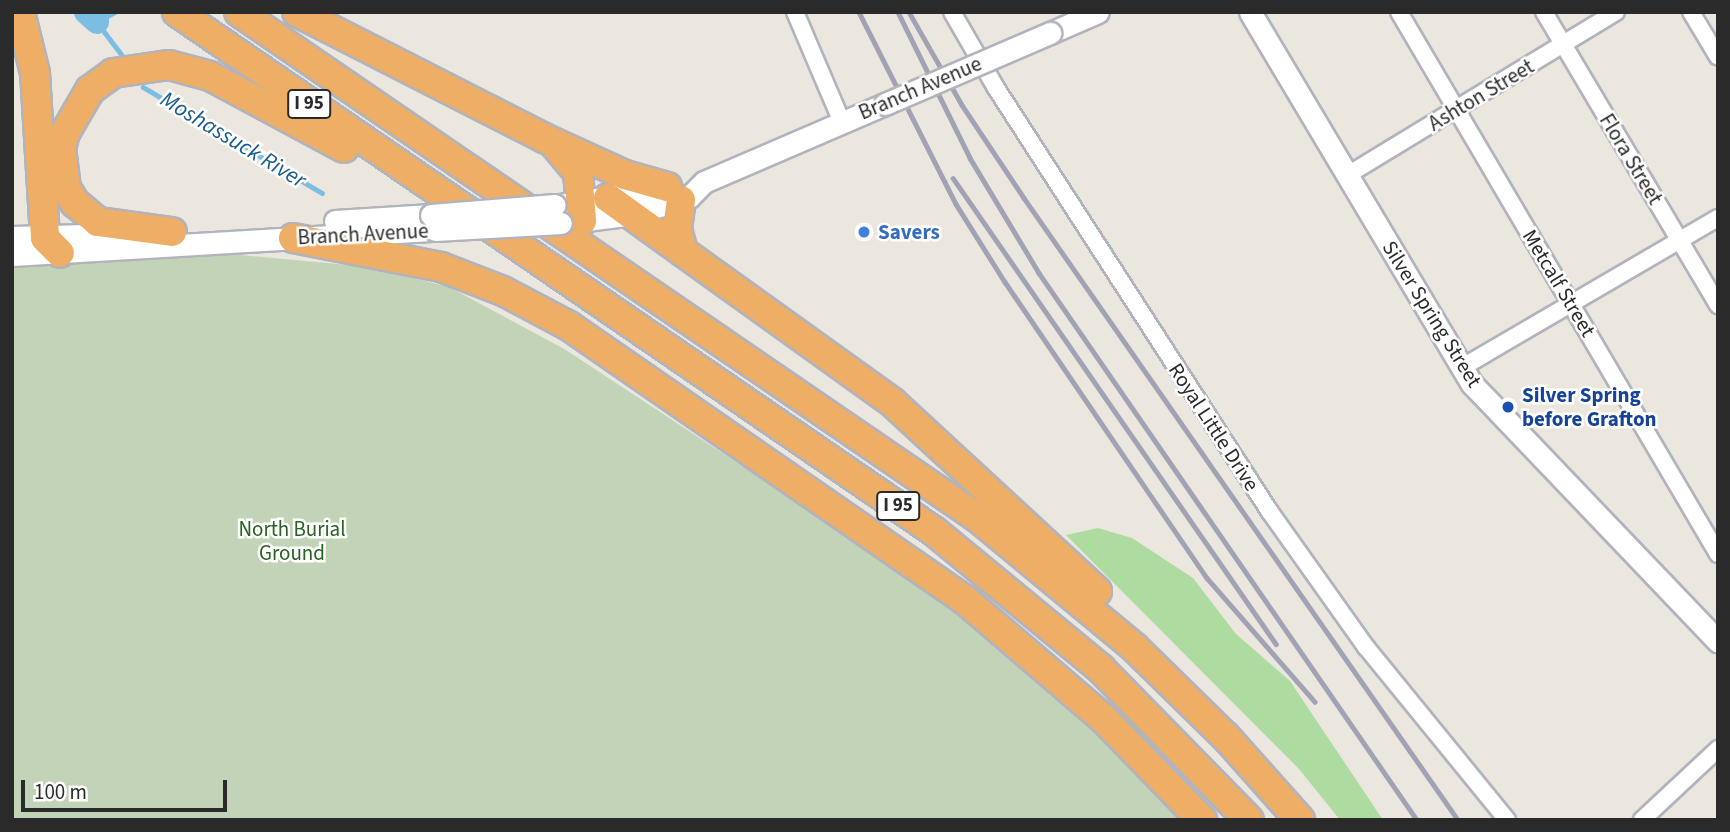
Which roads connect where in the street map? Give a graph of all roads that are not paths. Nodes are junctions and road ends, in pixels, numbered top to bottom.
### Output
1 (20, 12) edge
2 (177, 12) edge
3 (239, 12) edge
4 (297, 12) edge
5 (796, 12) edge
6 (951, 12) edge
7 (1098, 12) edge
8 (1250, 12) edge
9 (1399, 12) edge
10 (1544, 12) edge
11 (1616, 12) edge
12 (1691, 12) edge
13 (1563, 45) junction
14 (1718, 57) edge
15 (1455, 111) junction
16 (842, 122) junction
17 (544, 138) junction
18 (1346, 176) junction
19 (674, 193) junction
20 (586, 210) junction
21 (1718, 218) edge
22 (433, 222) junction
23 (172, 232) junction
24 (12, 237) edge
25 (292, 238) junction
26 (510, 241) junction
27 (1680, 242) junction
28 (53, 246) junction
29 (683, 252) junction
30 (12, 255) edge
31 (1571, 302) junction
32 (1718, 305) edge
33 (1461, 368) junction
34 (1718, 554) edge
35 (1718, 641) edge
36 (1161, 672) junction
37 (1718, 749) edge
38 (1202, 820) edge
39 (1248, 820) edge
40 (1300, 820) edge
41 (1507, 820) edge
42 (1642, 820) edge

1 - 28 highway
2 - 26 highway, I 95
3 - 36 highway, I 95
4 - 17 highway
5 - 16 street
6 - 41 street, Royal Little Drive
7 - 16 main road, Branch Avenue, bridge
8 - 18 main road, Silver Spring Street
9 - 15 street, Metcalf Street
10 - 13 street, Flora Street
11 - 13 street, Ashton Street
12 - 14 street
13 - 15 street, Ashton Street
13 - 27 street, Flora Street
15 - 18 street, Ashton Street
15 - 31 street, Metcalf Street
16 - 19 main road, Branch Avenue
17 - 19 highway
17 - 20 highway
18 - 33 main road, Silver Spring Street
19 - 20 main road, Branch Avenue
19 - 29 highway
20 - 22 main road, Branch Avenue, bridge
20 - 29 highway
21 - 27 street
22 - 23 main road, Branch Avenue
22 - 25 main road, Branch Avenue
23 - 26 highway
23 - 28 main road, Branch Avenue
24 - 28 main road, Branch Avenue
25 - 28 main road, Branch Avenue
25 - 38 highway
26 - 39 highway, I 95
27 - 31 street
27 - 32 street, Flora Street
28 - 30 main road, Branch Avenue
29 - 36 highway
31 - 33 street
31 - 34 street, Metcalf Street
33 - 35 main road, Silver Spring Street
36 - 40 highway, I 95
37 - 42 street

